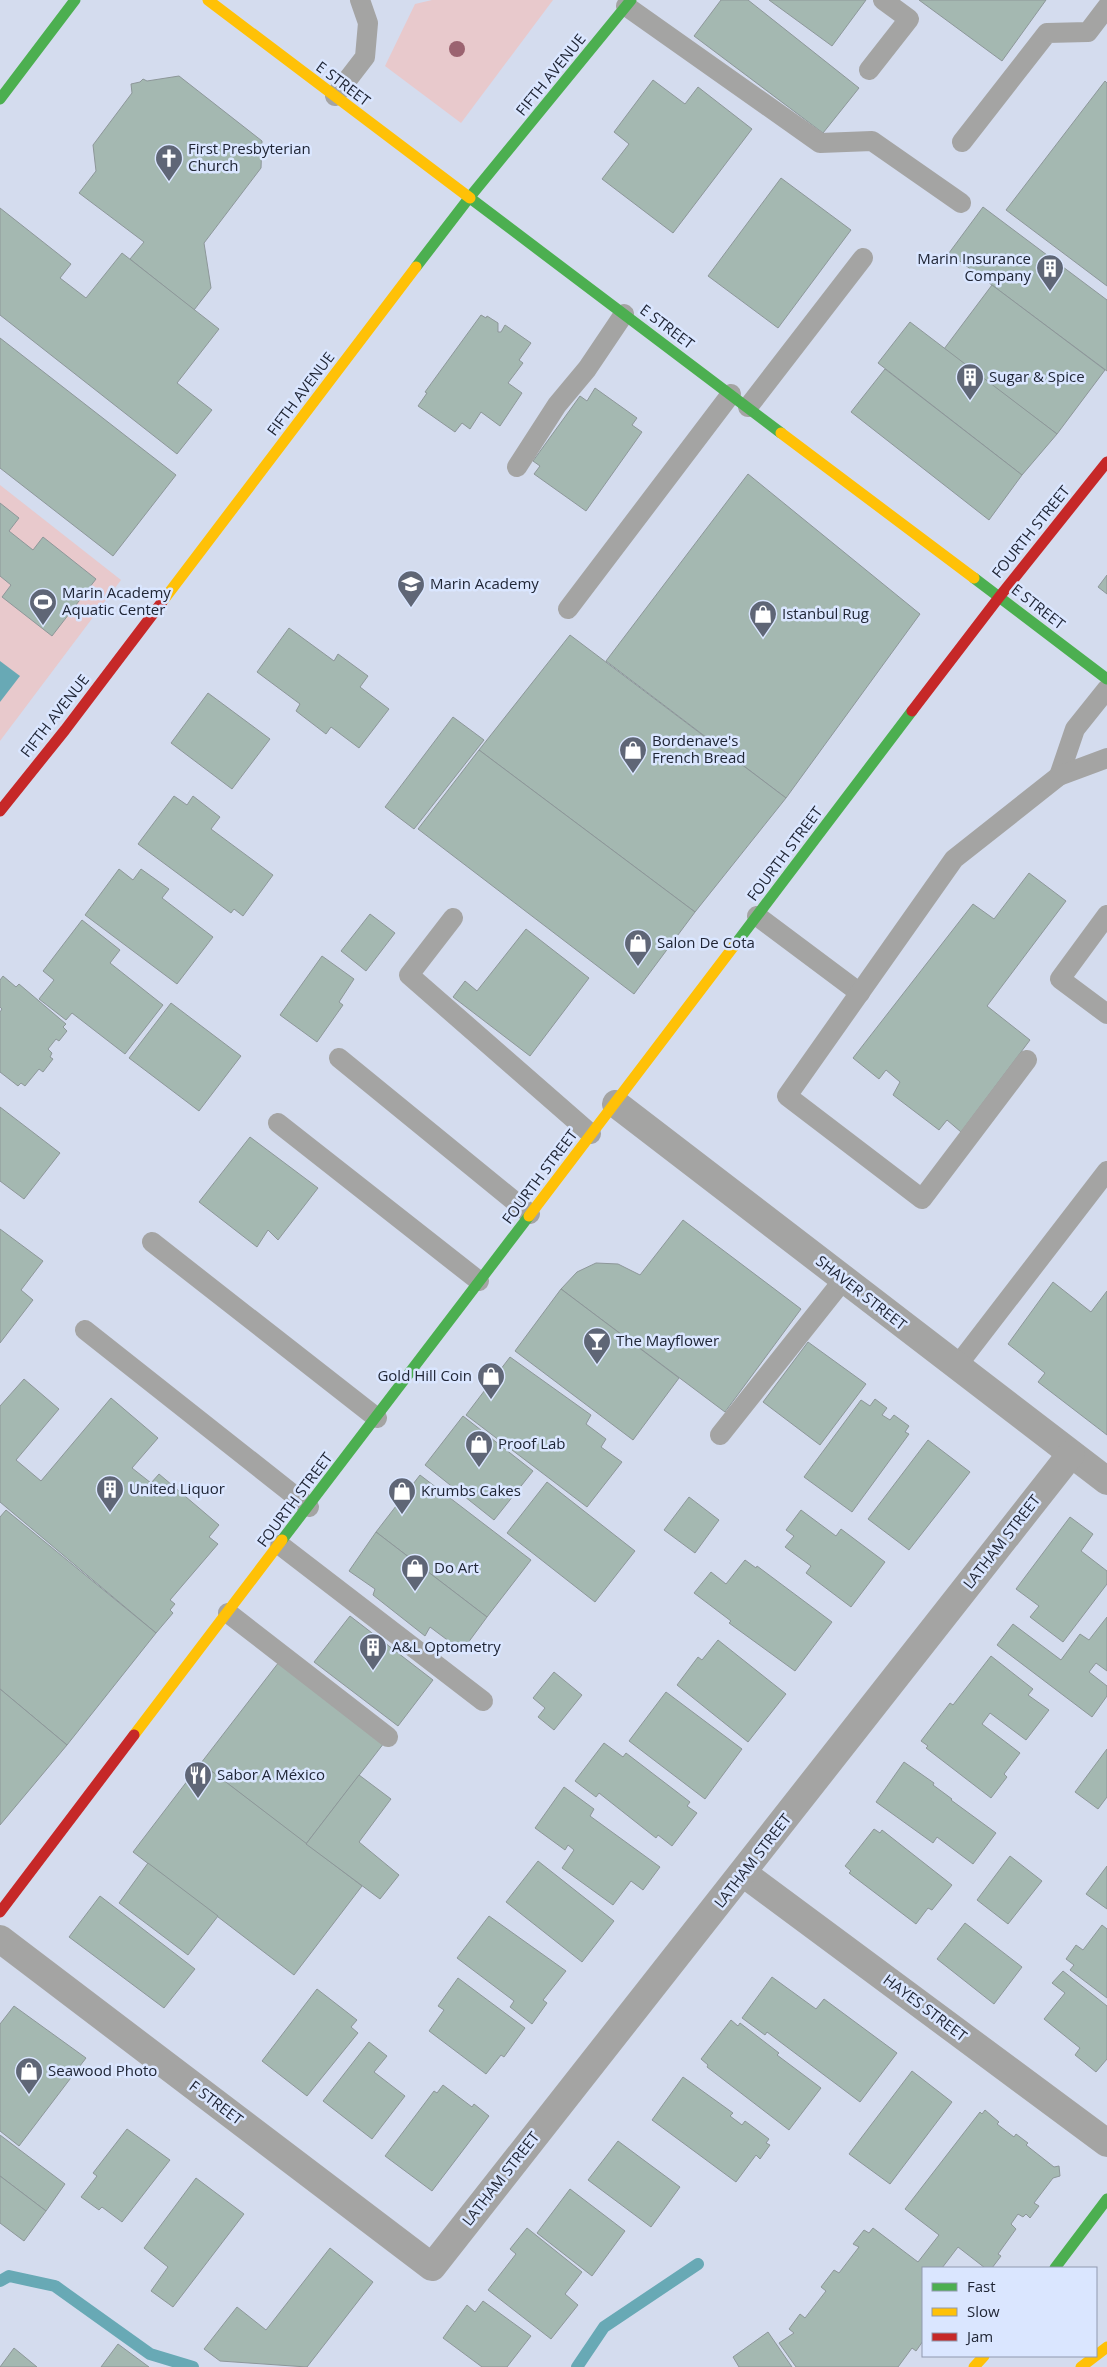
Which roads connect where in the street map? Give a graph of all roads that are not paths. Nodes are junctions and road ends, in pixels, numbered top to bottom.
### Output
1 (75, 0) edge
2 (208, 0) edge
3 (360, 0) edge
4 (883, 0) edge
5 (629, 3) edge
6 (1107, 7) edge
7 (869, 70) dead end
8 (335, 96) junction
9 (0, 99) edge
10 (962, 142) dead end
11 (469, 198) junction
12 (961, 203) dead end
13 (863, 258) dead end
14 (624, 314) junction
15 (731, 394) junction
16 (748, 407) junction
17 (1107, 462) edge
18 (517, 467) dead end
19 (1000, 596) junction
20 (568, 609) dead end
21 (1107, 679) edge
22 (1107, 689) edge
23 (1107, 758) edge
24 (1059, 776) junction
25 (0, 811) edge
26 (1107, 915) edge
27 (757, 916) junction
28 (452, 918) dead end
29 (860, 993) junction
30 (1107, 1014) edge
31 (339, 1058) dead end
32 (1028, 1060) dead end
33 (616, 1104) junction
34 (278, 1123) dead end
35 (592, 1134) junction
36 (1107, 1171) edge
37 (530, 1214) junction
38 (152, 1242) dead end
39 (844, 1279) junction
40 (479, 1281) junction
41 (85, 1330) dead end
42 (957, 1366) junction
43 (377, 1418) junction
44 (720, 1435) dead end
45 (1071, 1454) junction
46 (1107, 1481) edge
47 (309, 1506) junction
48 (280, 1545) junction
49 (228, 1613) junction
50 (483, 1701) dead end
51 (388, 1737) dead end
52 (743, 1873) junction
53 (0, 1912) edge
54 (0, 1939) edge
55 (1107, 2143) edge
56 (1107, 2199) edge
57 (432, 2267) joint
58 (1055, 2267) edge
59 (1107, 2347) edge
60 (1097, 2355) edge
61 (983, 2357) edge
62 (1094, 2357) edge
63 (974, 2367) edge
64 (1081, 2367) edge

1 - 9 street
2 - 8 street, E STREET
3 - 8 lane
4 - 7 lane
5 - 11 street, FIFTH AVENUE
5 - 12 lane
6 - 10 lane
8 - 11 street, E STREET
11 - 14 street, E STREET
11 - 25 street, FIFTH AVENUE
13 - 16 lane
14 - 15 street, E STREET
14 - 18 lane
15 - 16 street, E STREET
15 - 20 lane
16 - 19 street, E STREET
17 - 19 street, FOURTH STREET
19 - 21 street, E STREET
19 - 27 street, FOURTH STREET
22 - 24 lane
23 - 24 lane
24 - 29 lane
26 - 30 lane
27 - 29 lane
27 - 33 street, FOURTH STREET
28 - 35 lane
29 - 32 lane
31 - 37 lane
33 - 35 street, FOURTH STREET
33 - 39 street, SHAVER STREET
34 - 40 lane
35 - 37 street, FOURTH STREET
36 - 42 lane
37 - 40 street, FOURTH STREET
38 - 43 lane
39 - 42 street, SHAVER STREET
39 - 44 lane
40 - 43 street, FOURTH STREET
41 - 47 lane
42 - 45 street, SHAVER STREET
43 - 47 street, FOURTH STREET
45 - 46 street, SHAVER STREET
45 - 52 street, LATHAM STREET
47 - 48 street, FOURTH STREET
48 - 49 street, FOURTH STREET
48 - 50 lane
49 - 51 lane
49 - 53 street, FOURTH STREET
52 - 55 street, HAYES STREET
52 - 57 street, LATHAM STREET
54 - 57 street, F STREET
56 - 58 street
59 - 60 street
61 - 63 street
62 - 64 street

